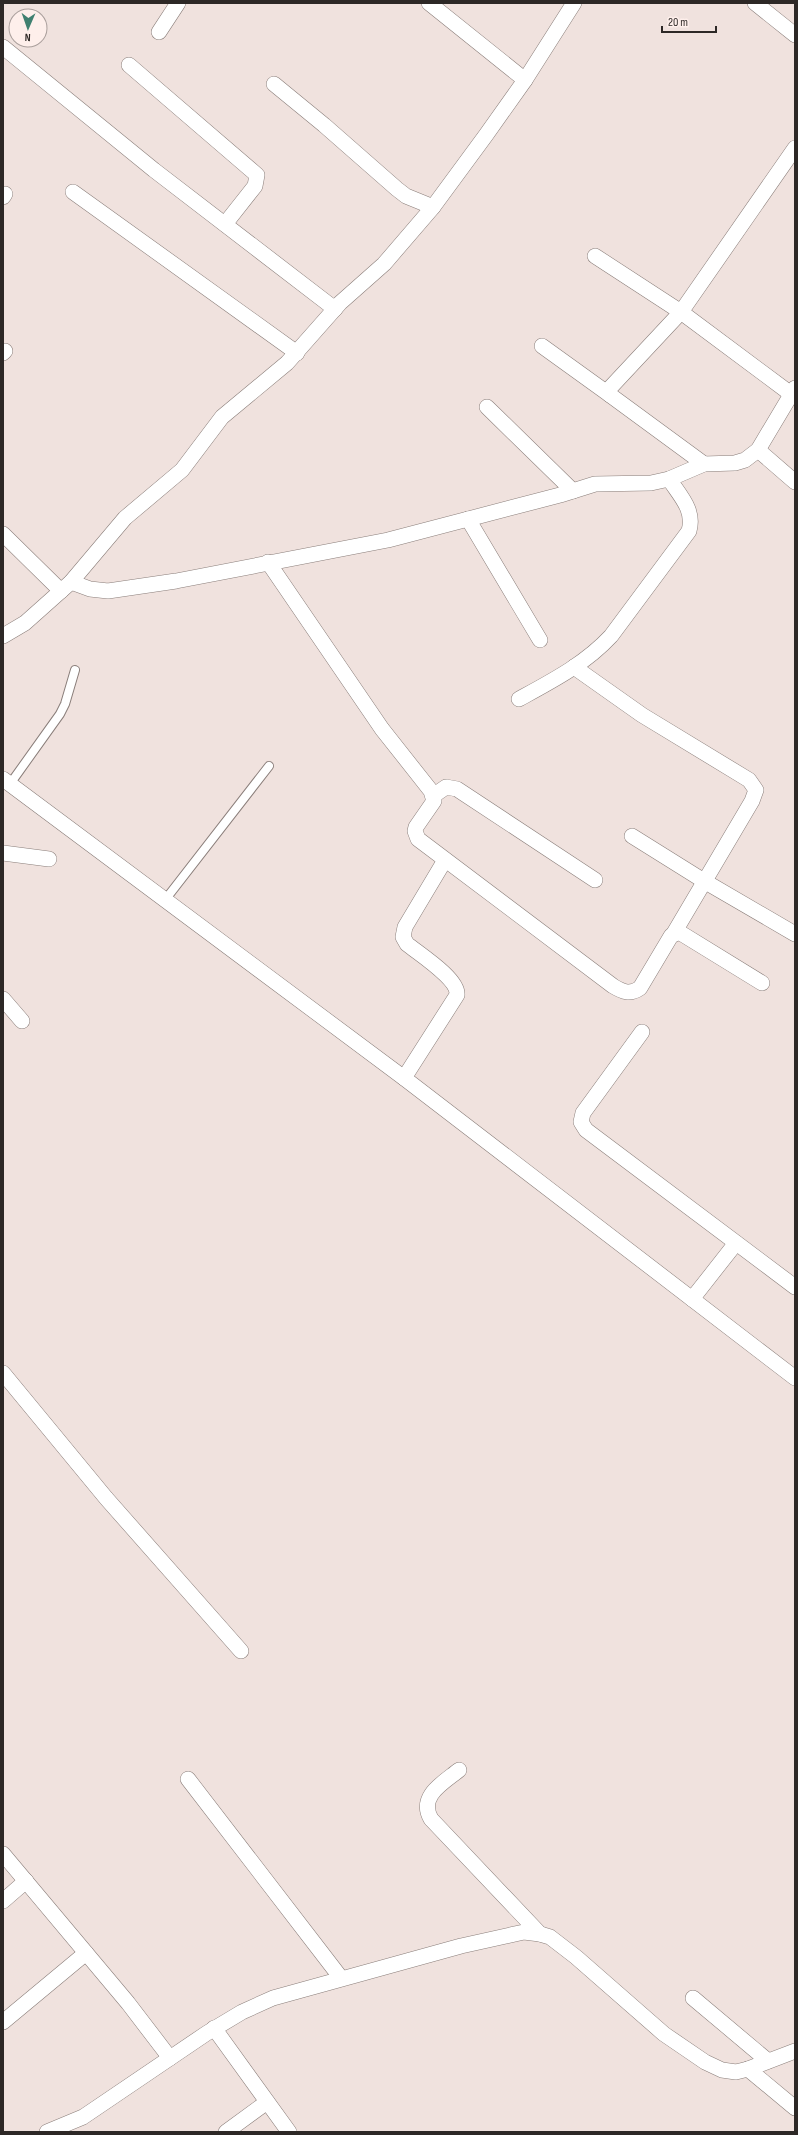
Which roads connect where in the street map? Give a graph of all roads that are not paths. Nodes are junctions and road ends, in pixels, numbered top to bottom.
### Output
1 (178, 3) edge
2 (429, 3) edge
3 (574, 3) edge
4 (755, 3) edge
5 (159, 32) dead end
6 (795, 35) edge
7 (3, 47) edge
8 (129, 65) dead end
9 (525, 80) junction
10 (274, 84) dead end
11 (795, 148) edge
12 (74, 192) dead end
13 (433, 207) junction
14 (224, 224) junction
15 (595, 256) dead end
16 (335, 309) junction
17 (680, 312) junction
18 (542, 346) dead end
19 (297, 353) junction
20 (793, 391) edge
21 (610, 395) junction
22 (487, 407) dead end
23 (758, 450) junction
24 (704, 464) junction
25 (669, 479) junction
26 (795, 482) edge
27 (573, 491) junction
28 (468, 519) junction
29 (3, 534) edge
30 (268, 562) junction
31 (66, 586) junction
32 (3, 636) edge
33 (540, 640) dead end
34 (574, 667) junction
35 (75, 670) dead end
36 (519, 699) dead end
37 (269, 766) dead end
38 (6, 781) edge
39 (433, 796) junction
40 (632, 836) dead end
41 (3, 853) edge
42 (49, 859) dead end
43 (445, 860) junction
44 (595, 880) dead end
45 (704, 881) junction
46 (165, 900) junction
47 (674, 933) junction
48 (795, 934) edge
49 (762, 983) dead end
50 (3, 999) edge
51 (22, 1021) dead end
52 (642, 1032) dead end
53 (404, 1078) junction
54 (736, 1243) junction
55 (795, 1287) edge
56 (692, 1299) junction
57 (3, 1373) edge
58 (795, 1378) edge
59 (241, 1651) dead end
60 (460, 1770) dead end
61 (188, 1779) dead end
62 (3, 1854) edge
63 (26, 1881) junction
64 (3, 1901) edge
65 (540, 1934) junction
66 (86, 1953) junction
67 (341, 1978) junction
68 (693, 1998) dead end
69 (3, 2022) edge
70 (214, 2028) junction
71 (795, 2051) edge
72 (170, 2058) junction
73 (768, 2061) junction
74 (748, 2069) junction
75 (267, 2102) junction
76 (795, 2108) edge
77 (47, 2132) edge
78 (226, 2132) edge
79 (288, 2132) edge

1 - 5 street
2 - 9 street
3 - 9 street
4 - 6 street
7 - 14 street
8 - 14 street
9 - 13 street
10 - 13 street
11 - 17 street
12 - 19 street
13 - 16 street
14 - 16 street
15 - 17 street
16 - 19 street
17 - 20 street
17 - 21 street
18 - 21 street
19 - 31 street
20 - 23 street
21 - 24 street
22 - 27 street
23 - 24 street
23 - 26 street
24 - 25 street
25 - 27 street
25 - 34 street
27 - 28 street
28 - 30 street
28 - 33 street
29 - 31 street
30 - 31 street
30 - 39 street
31 - 32 street
34 - 36 street
34 - 45 street
35 - 38 lane
37 - 46 lane
38 - 46 street
39 - 43 street
39 - 44 street
40 - 45 street
41 - 42 street
43 - 47 street
43 - 53 street
45 - 47 street
45 - 48 street
46 - 53 street
47 - 49 street
50 - 51 street
52 - 54 street
53 - 56 street
54 - 55 street
54 - 56 street
56 - 58 street
57 - 59 street
60 - 65 street
61 - 67 street
62 - 63 street
63 - 64 street
63 - 66 street
65 - 67 street
65 - 74 street
66 - 69 street
66 - 72 street
67 - 70 street
68 - 73 street
70 - 72 street
70 - 75 street
71 - 73 street
72 - 77 street
73 - 74 street
74 - 76 street
75 - 78 street
75 - 79 street

